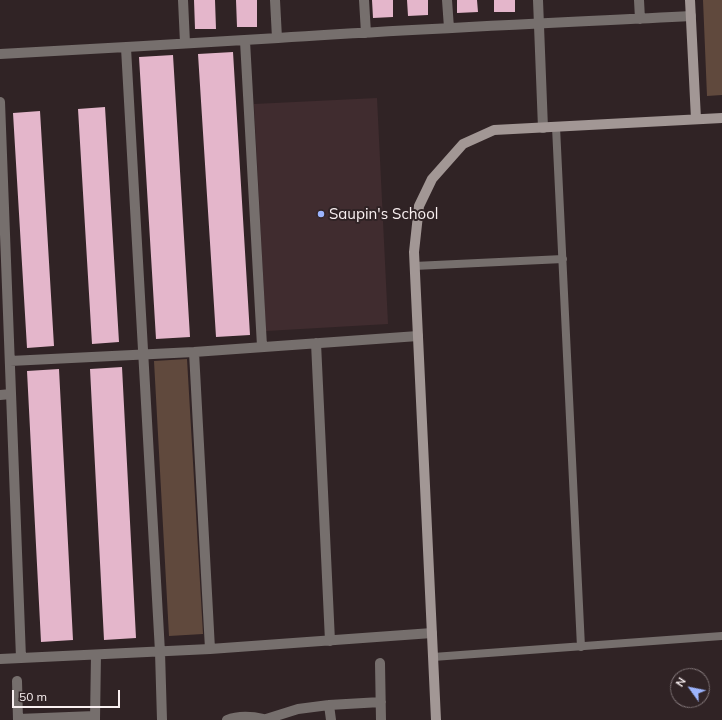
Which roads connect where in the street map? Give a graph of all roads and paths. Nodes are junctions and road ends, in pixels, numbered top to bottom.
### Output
1 (183, 0) edge
2 (275, 0) edge
3 (364, 0) edge
4 (447, 0) edge
5 (538, 0) edge
6 (639, 0) edge
7 (690, 0) edge
8 (691, 16) junction
9 (640, 19) junction
10 (539, 24) junction
11 (449, 28) junction
12 (366, 33) junction
13 (277, 38) junction
14 (245, 41) junction
15 (185, 43) junction
16 (126, 48) junction
17 (0, 54) edge
18 (0, 102) edge
19 (722, 118) edge
20 (696, 119) junction
21 (556, 127) junction
22 (543, 128) junction
23 (563, 259) junction
24 (414, 266) junction
25 (418, 336) junction
26 (316, 343) junction
27 (262, 346) junction
28 (194, 352) junction
29 (143, 354) junction
30 (10, 361) junction
31 (11, 394) junction
32 (0, 395) edge
33 (432, 633) junction
34 (722, 636) edge
35 (330, 641) junction
36 (581, 647) junction
37 (210, 649) junction
38 (160, 652) junction
39 (96, 656) junction
40 (433, 657) junction
41 (22, 658) junction
42 (0, 659) edge
43 (380, 663) dead end
44 (17, 681) dead end
45 (380, 702) junction
46 (330, 705) junction
47 (95, 718) edge
48 (263, 719) edge
49 (18, 720) edge
50 (162, 720) edge
51 (227, 720) edge
52 (331, 720) edge
53 (381, 720) edge
54 (436, 720) edge

1 - 15 street
2 - 13 street
3 - 12 street
4 - 11 street
5 - 10 street
6 - 9 street
7 - 8 street
8 - 9 street
8 - 20 street
9 - 10 street
10 - 11 street
10 - 22 street
11 - 12 street
12 - 13 street
13 - 14 street
14 - 15 street
14 - 27 street
15 - 16 street
16 - 17 street
16 - 29 street
18 - 30 street
19 - 20 street
20 - 21 street
21 - 22 street
21 - 23 lane
22 - 24 street
23 - 24 lane
23 - 36 lane
24 - 25 street
25 - 26 street
25 - 33 street
26 - 27 street
26 - 35 street
27 - 28 street
28 - 29 street
28 - 37 street
29 - 30 street
29 - 38 street
30 - 31 street
31 - 32 street
31 - 41 street
33 - 35 street
33 - 40 street
34 - 36 lane
35 - 37 street
36 - 40 lane
37 - 38 street
38 - 39 street
38 - 50 street
39 - 41 street
39 - 47 street
40 - 54 street
41 - 42 street
43 - 45 street
44 - 49 street
45 - 46 street
45 - 53 street
46 - 48 street
46 - 52 street
47 - 49 street
48 - 51 street

